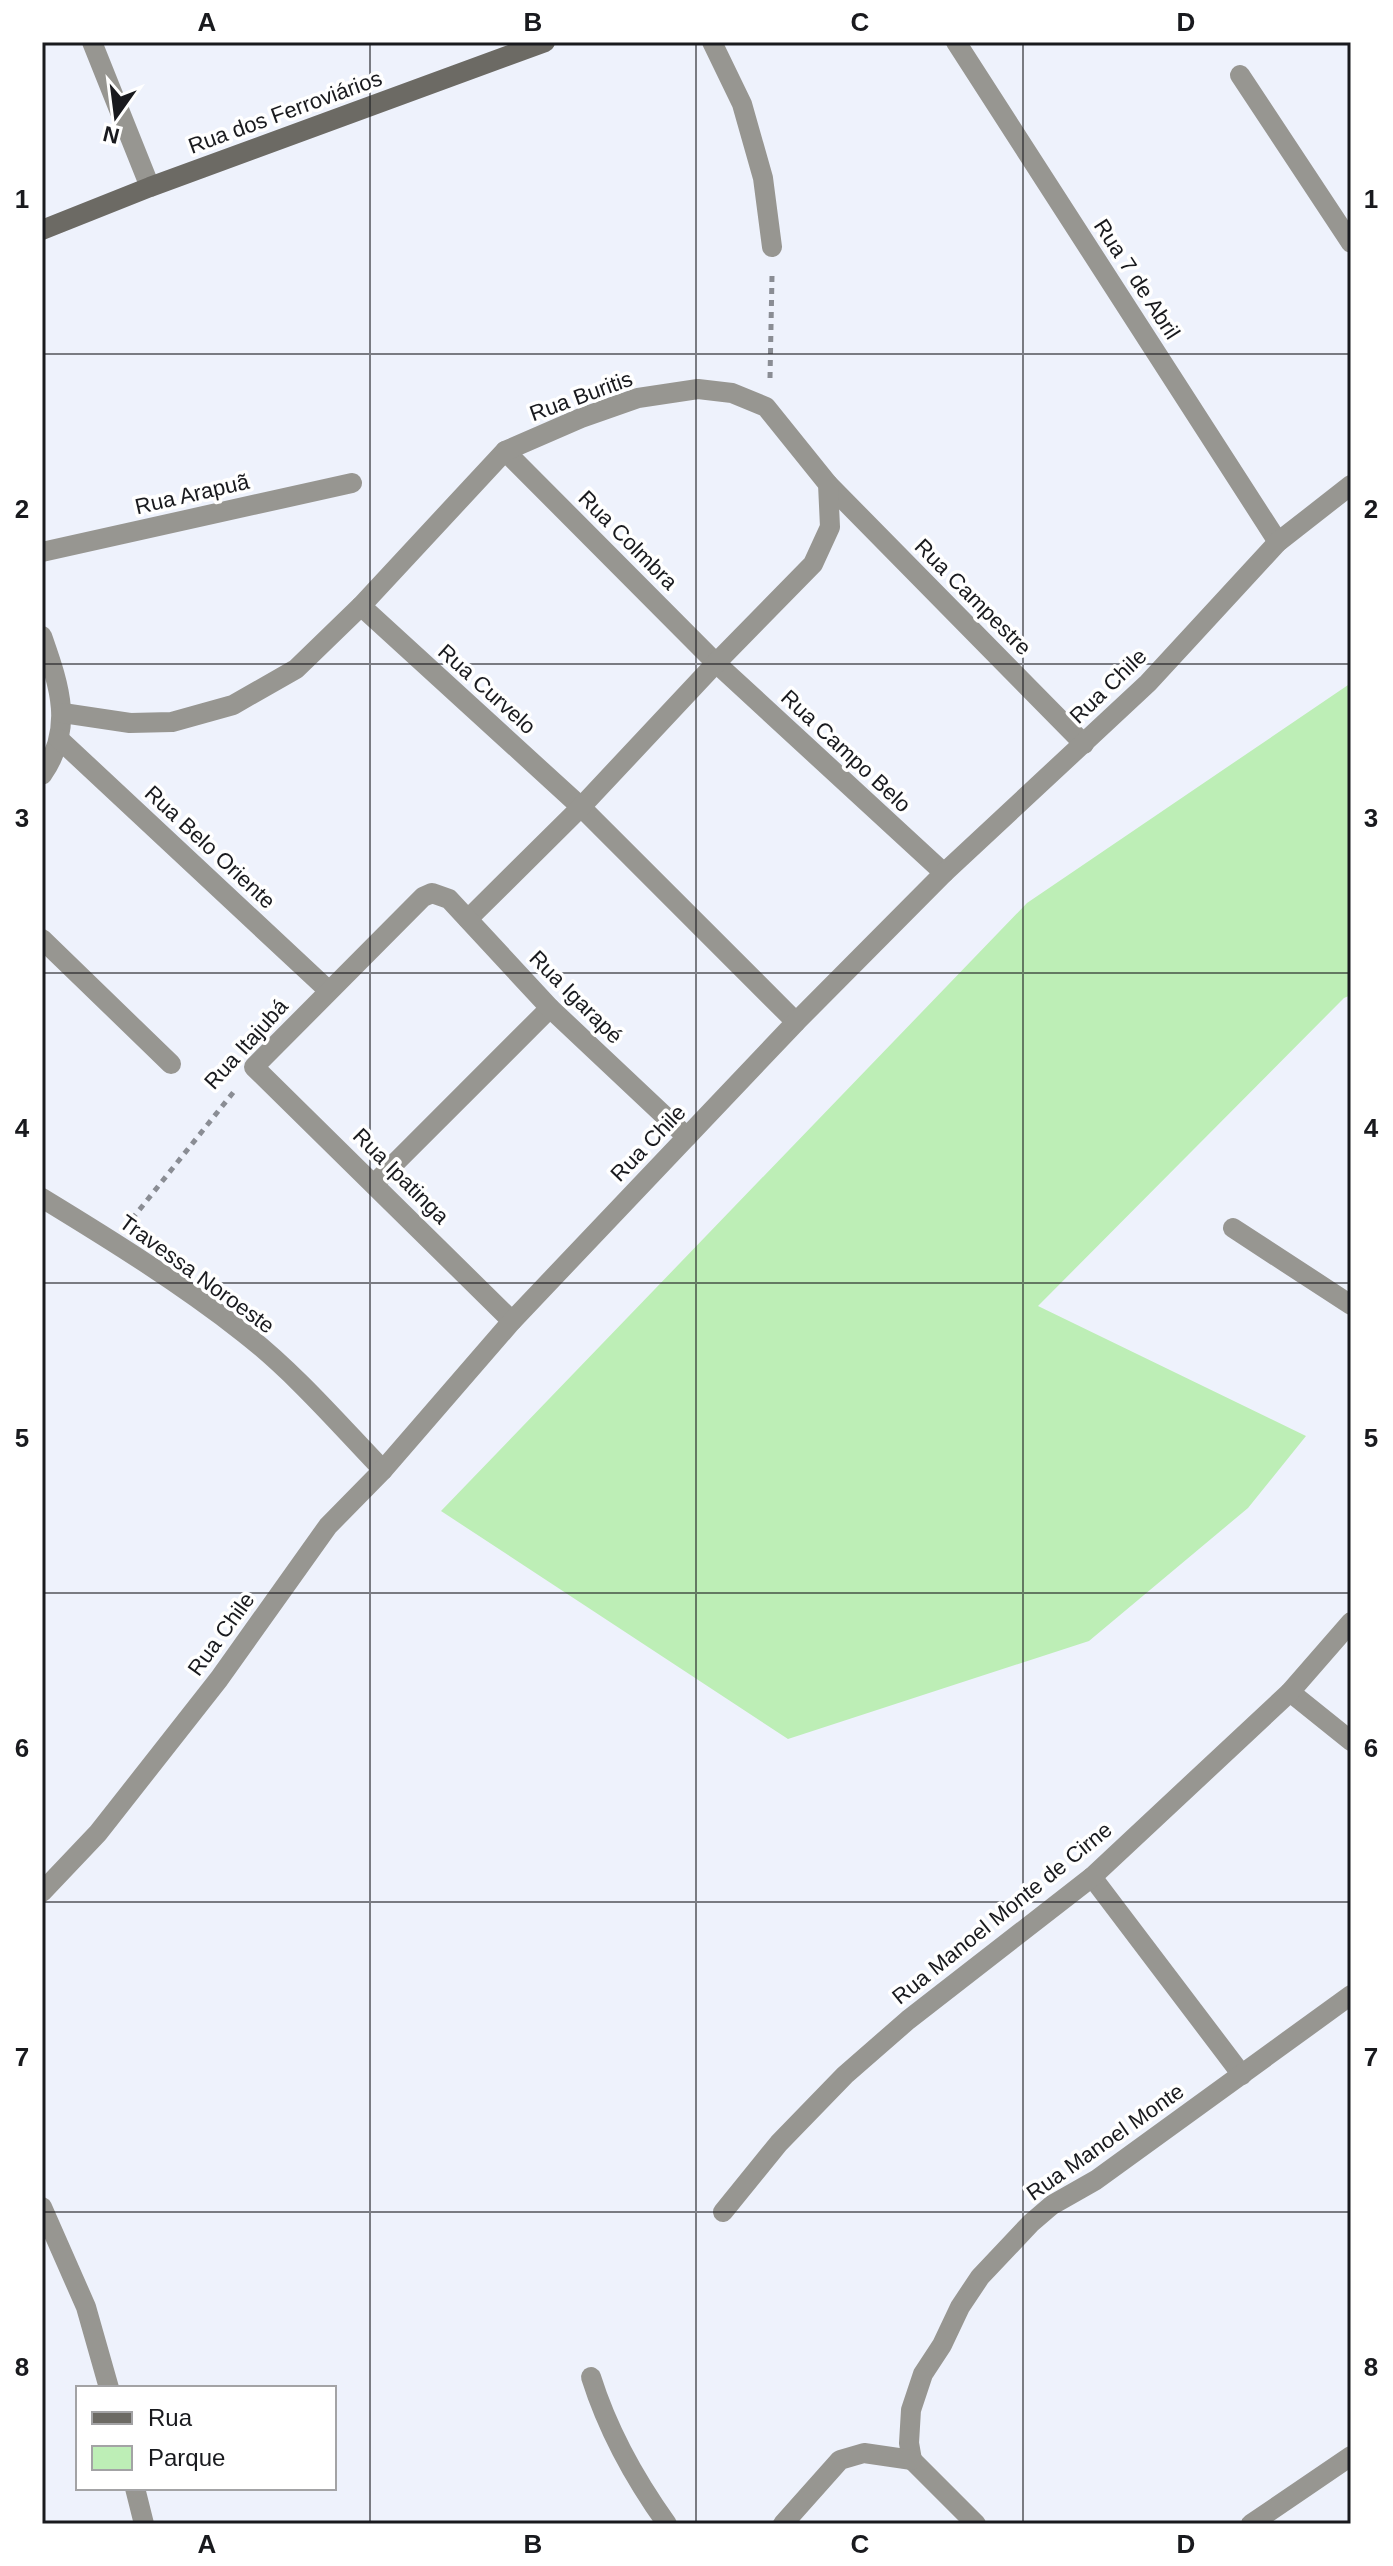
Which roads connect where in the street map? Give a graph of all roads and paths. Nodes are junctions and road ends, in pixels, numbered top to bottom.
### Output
1 (92, 42) edge
2 (545, 42) edge
3 (712, 42) edge
4 (956, 42) edge
5 (1240, 75) dead end
6 (150, 187) junction
7 (42, 230) edge
8 (1351, 243) edge
9 (772, 247) joint
10 (766, 407) junction
11 (505, 451) junction
12 (352, 483) dead end
13 (828, 484) junction
14 (1351, 485) edge
15 (1278, 542) junction
16 (42, 552) edge
17 (361, 606) junction
18 (42, 636) edge
19 (716, 663) junction
20 (63, 713) junction
21 (59, 739) junction
22 (1084, 744) junction
23 (42, 775) edge
24 (581, 807) junction
25 (944, 873) junction
26 (432, 893) joint
27 (468, 919) junction
28 (42, 939) edge
29 (328, 990) junction
30 (550, 1008) junction
31 (796, 1022) junction
32 (171, 1064) dead end
33 (254, 1067) junction
34 (687, 1137) junction
35 (375, 1183) junction
36 (42, 1198) edge
37 (1233, 1228) dead end
38 (113, 1242) junction
39 (1351, 1305) edge
40 (512, 1321) junction
41 (383, 1470) junction
42 (1351, 1622) edge
43 (1290, 1692) junction
44 (1351, 1741) edge
45 (1092, 1877) junction
46 (42, 1892) edge
47 (1351, 1995) edge
48 (1242, 2075) junction
49 (42, 2207) edge
50 (723, 2212) dead end
51 (591, 2377) dead end
52 (108, 2386) edge
53 (1351, 2456) edge
54 (912, 2460) junction
55 (136, 2490) edge
56 (144, 2524) edge
57 (667, 2524) edge
58 (783, 2524) edge
59 (976, 2524) edge
60 (1251, 2524) edge

1 - 6 street
2 - 6 main road, Rua dos Ferroviários
3 - 9 street
4 - 15 street, Rua 7 de Abril
5 - 8 street
6 - 7 main road, Rua dos Ferroviários
9 - 10 path
10 - 11 street, Rua Buritis
10 - 13 street
11 - 17 street, Rua Buritis
11 - 19 street, Rua Colmbra
12 - 16 street, Rua Arapuã
13 - 19 street
13 - 22 street, Rua Campestre
14 - 15 street, Rua Chile
15 - 22 street, Rua Chile
17 - 20 street, Rua Buritis
17 - 24 street, Rua Curvelo
18 - 20 street
19 - 24 street
19 - 25 street, Rua Campo Belo
20 - 21 street
21 - 23 street
21 - 29 street, Rua Belo Oriente
22 - 25 street, Rua Chile
24 - 27 street
24 - 31 street, Rua Curvelo
25 - 31 street, Rua Chile
26 - 27 street, Rua Igarapé
26 - 29 street, Rua Itajubá
27 - 30 street, Rua Igarapé
28 - 32 street
29 - 33 street, Rua Itajubá
30 - 34 street, Rua Igarapé
30 - 35 street
31 - 34 street, Rua Chile
33 - 35 street, Rua Ipatinga
33 - 38 path, Rua Itajubá
34 - 40 street, Rua Chile
35 - 40 street, Rua Ipatinga
36 - 38 street, Travessa Noroeste
37 - 39 street
38 - 41 street, Travessa Noroeste
40 - 41 street, Rua Chile
41 - 46 street, Rua Chile
42 - 43 street, Rua Manoel Monte de Cirne
43 - 44 street
43 - 45 street, Rua Manoel Monte de Cirne
45 - 48 street
45 - 50 street, Rua Manoel Monte de Cirne
47 - 48 street, Rua Manoel Monte
48 - 54 street, Rua Manoel Monte
49 - 52 street
51 - 57 street
53 - 60 street
54 - 58 street
54 - 59 street
55 - 56 street

